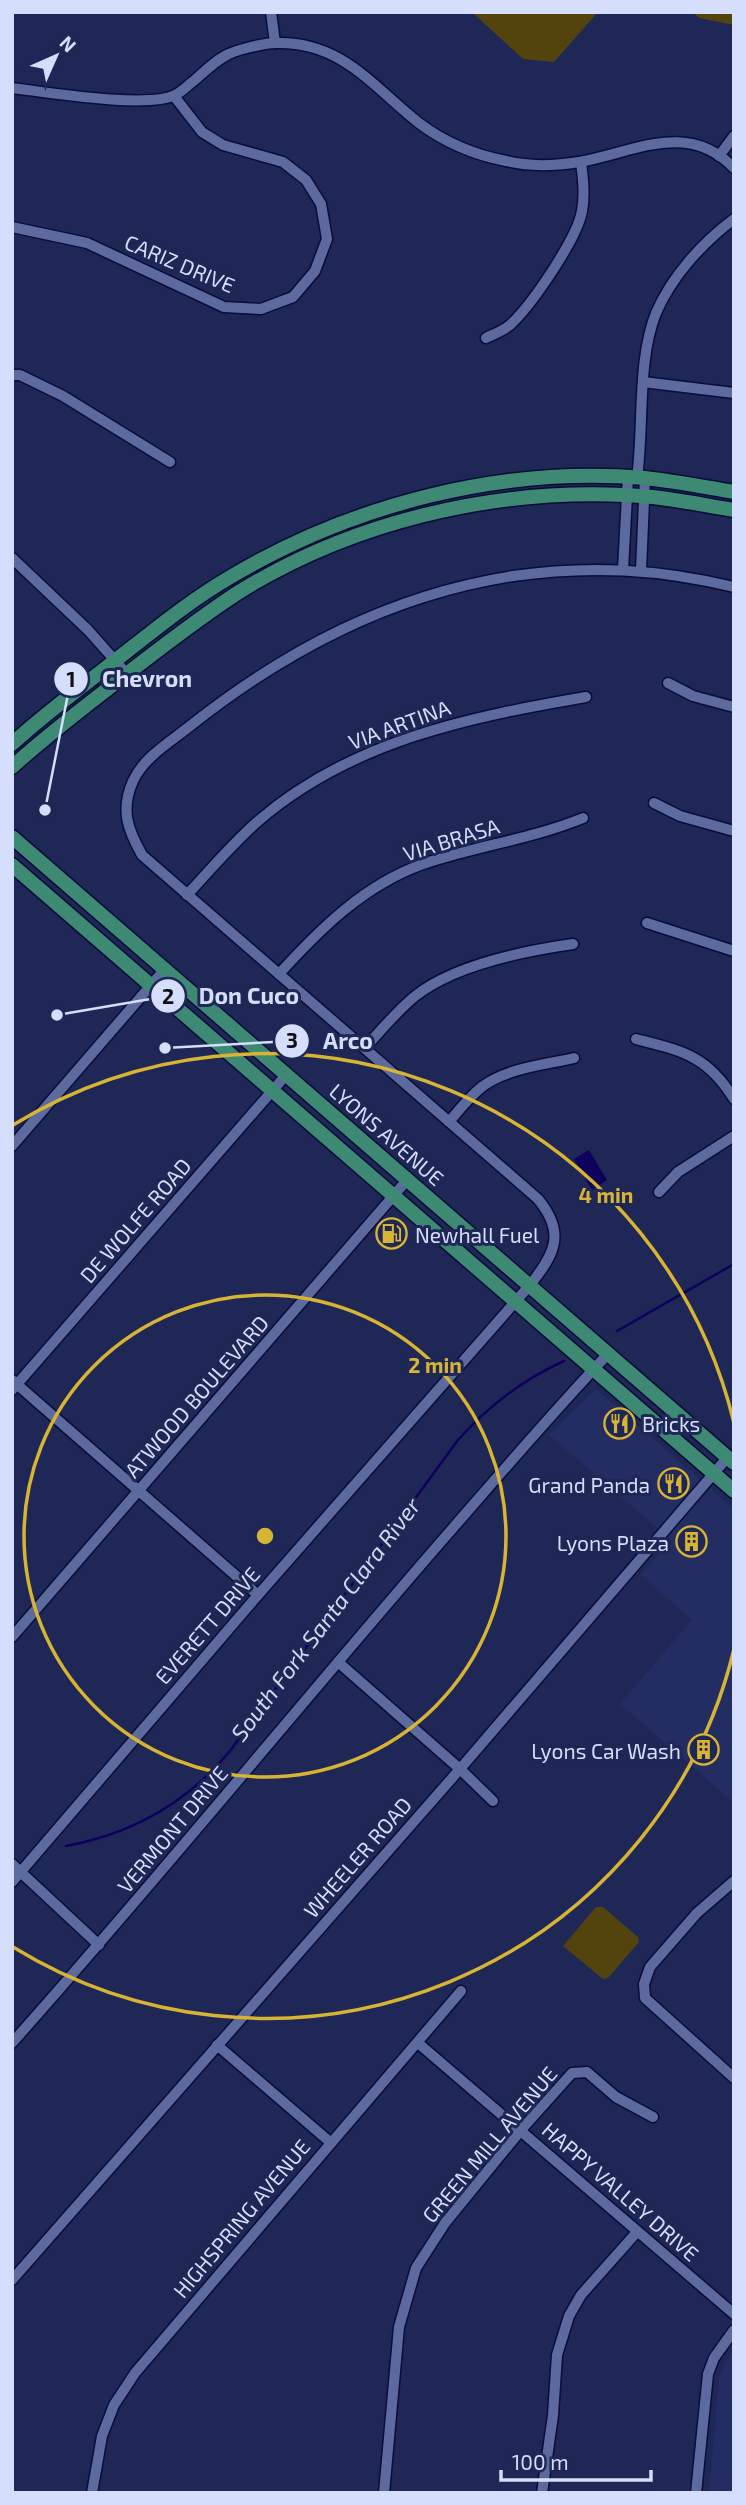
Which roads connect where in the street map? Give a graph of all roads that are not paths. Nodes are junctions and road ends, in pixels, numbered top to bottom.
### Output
1 (271, 12) edge
2 (275, 43) junction
3 (12, 88) edge
4 (174, 96) junction
5 (734, 136) edge
6 (719, 156) junction
7 (581, 162) junction
8 (734, 168) edge
9 (734, 219) edge
10 (12, 227) edge
11 (486, 338) dead end
12 (12, 374) edge
13 (643, 382) junction
14 (734, 393) edge
15 (170, 462) dead end
16 (637, 478) junction
17 (734, 492) edge
18 (627, 495) junction
19 (645, 497) junction
20 (734, 510) edge
21 (12, 558) edge
22 (622, 570) junction
23 (641, 570) junction
24 (734, 587) edge
25 (116, 660) junction
26 (127, 674) junction
27 (668, 683) dead end
28 (586, 697) dead end
29 (734, 707) edge
30 (12, 744) edge
31 (12, 767) edge
32 (654, 803) dead end
33 (583, 818) dead end
34 (734, 831) edge
35 (12, 837) edge
36 (12, 865) edge
37 (187, 895) junction
38 (75, 918) junction
39 (647, 923) dead end
40 (573, 944) dead end
41 (734, 951) edge
42 (146, 952) junction
43 (165, 969) junction
44 (279, 974) junction
45 (151, 985) junction
46 (636, 1039) dead end
47 (365, 1048) junction
48 (573, 1058) dead end
49 (286, 1075) junction
50 (273, 1091) junction
51 (734, 1099) edge
52 (449, 1122) junction
53 (734, 1136) edge
54 (12, 1146) edge
55 (408, 1179) junction
56 (659, 1192) dead end
57 (394, 1195) junction
58 (530, 1284) junction
59 (516, 1301) junction
60 (608, 1354) junction
61 (593, 1370) junction
62 (14, 1385) edge
63 (731, 1460) edge
64 (714, 1474) junction
65 (140, 1491) junction
66 (734, 1491) edge
67 (258, 1595) junction
68 (12, 1637) edge
69 (338, 1662) junction
70 (460, 1769) junction
71 (493, 1801) dead end
72 (16, 1868) edge
73 (734, 1881) edge
74 (12, 1882) edge
75 (99, 1945) junction
76 (461, 1990) dead end
77 (12, 2043) edge
78 (418, 2043) junction
79 (217, 2045) junction
80 (734, 2078) edge
81 (653, 2118) dead end
82 (521, 2130) junction
83 (330, 2142) junction
84 (637, 2232) junction
85 (12, 2280) edge
86 (734, 2314) edge
87 (734, 2330) edge
88 (92, 2493) edge
89 (384, 2493) edge
90 (542, 2493) edge
91 (696, 2493) edge

1 - 2 street
2 - 4 street
2 - 7 street
3 - 4 street
4 - 10 street, CARIZ DRIVE
5 - 6 street
6 - 7 street
6 - 8 street
7 - 11 street
9 - 13 street
12 - 15 street
13 - 14 street
13 - 16 street
16 - 17 main road
16 - 18 street
16 - 19 street
16 - 25 main road
18 - 19 main road
18 - 22 street
18 - 26 main road
19 - 20 main road
19 - 23 street
21 - 25 street
22 - 23 street
22 - 37 street, EVERETT DRIVE
23 - 24 street
25 - 26 street
25 - 30 main road
26 - 31 main road
27 - 29 street
28 - 37 street, VIA ARTINA
32 - 34 street
33 - 44 street, VIA BRASA
35 - 42 main road, LYONS AVENUE
36 - 38 main road, LYONS AVENUE
37 - 44 street, EVERETT DRIVE
38 - 42 main road
38 - 45 main road, LYONS AVENUE
39 - 41 street
40 - 47 street
42 - 43 main road, LYONS AVENUE
43 - 45 street
43 - 49 main road, LYONS AVENUE
44 - 47 street, EVERETT DRIVE
45 - 50 main road, LYONS AVENUE
45 - 54 street
46 - 51 street
47 - 52 street, EVERETT DRIVE
48 - 52 street
49 - 50 street, DE WOLFE ROAD
49 - 55 main road, LYONS AVENUE
50 - 57 main road, LYONS AVENUE
50 - 62 street, DE WOLFE ROAD
52 - 58 street, EVERETT DRIVE
53 - 56 street
55 - 57 street, ATWOOD BOULEVARD
55 - 58 main road, LYONS AVENUE
57 - 59 main road, LYONS AVENUE
57 - 65 street, ATWOOD BOULEVARD
58 - 59 street, EVERETT DRIVE
58 - 60 main road, LYONS AVENUE
59 - 61 main road, LYONS AVENUE
59 - 67 street, EVERETT DRIVE
60 - 61 street, VERMONT DRIVE
60 - 63 main road, LYONS AVENUE
61 - 64 main road, LYONS AVENUE
61 - 69 street, VERMONT DRIVE
62 - 65 street
63 - 64 street, WHEELER ROAD
64 - 66 main road, LYONS AVENUE
64 - 70 street, WHEELER ROAD
65 - 67 street
65 - 68 street, ATWOOD BOULEVARD
67 - 72 street, EVERETT DRIVE
69 - 70 street
69 - 75 street, VERMONT DRIVE
70 - 71 street
70 - 79 street, WHEELER ROAD
72 - 74 street, EVERETT DRIVE
72 - 75 street
73 - 80 street
75 - 77 street, VERMONT DRIVE
76 - 78 street, HIGHSPRING AVENUE
78 - 82 street, HAPPY VALLEY DRIVE
78 - 83 street, HIGHSPRING AVENUE
79 - 83 street
79 - 85 street, WHEELER ROAD
81 - 82 street, GREEN MILL AVENUE
82 - 84 street, HAPPY VALLEY DRIVE
82 - 89 street, GREEN MILL AVENUE
83 - 88 street, HIGHSPRING AVENUE
84 - 86 street, HAPPY VALLEY DRIVE
84 - 90 street
87 - 91 street

